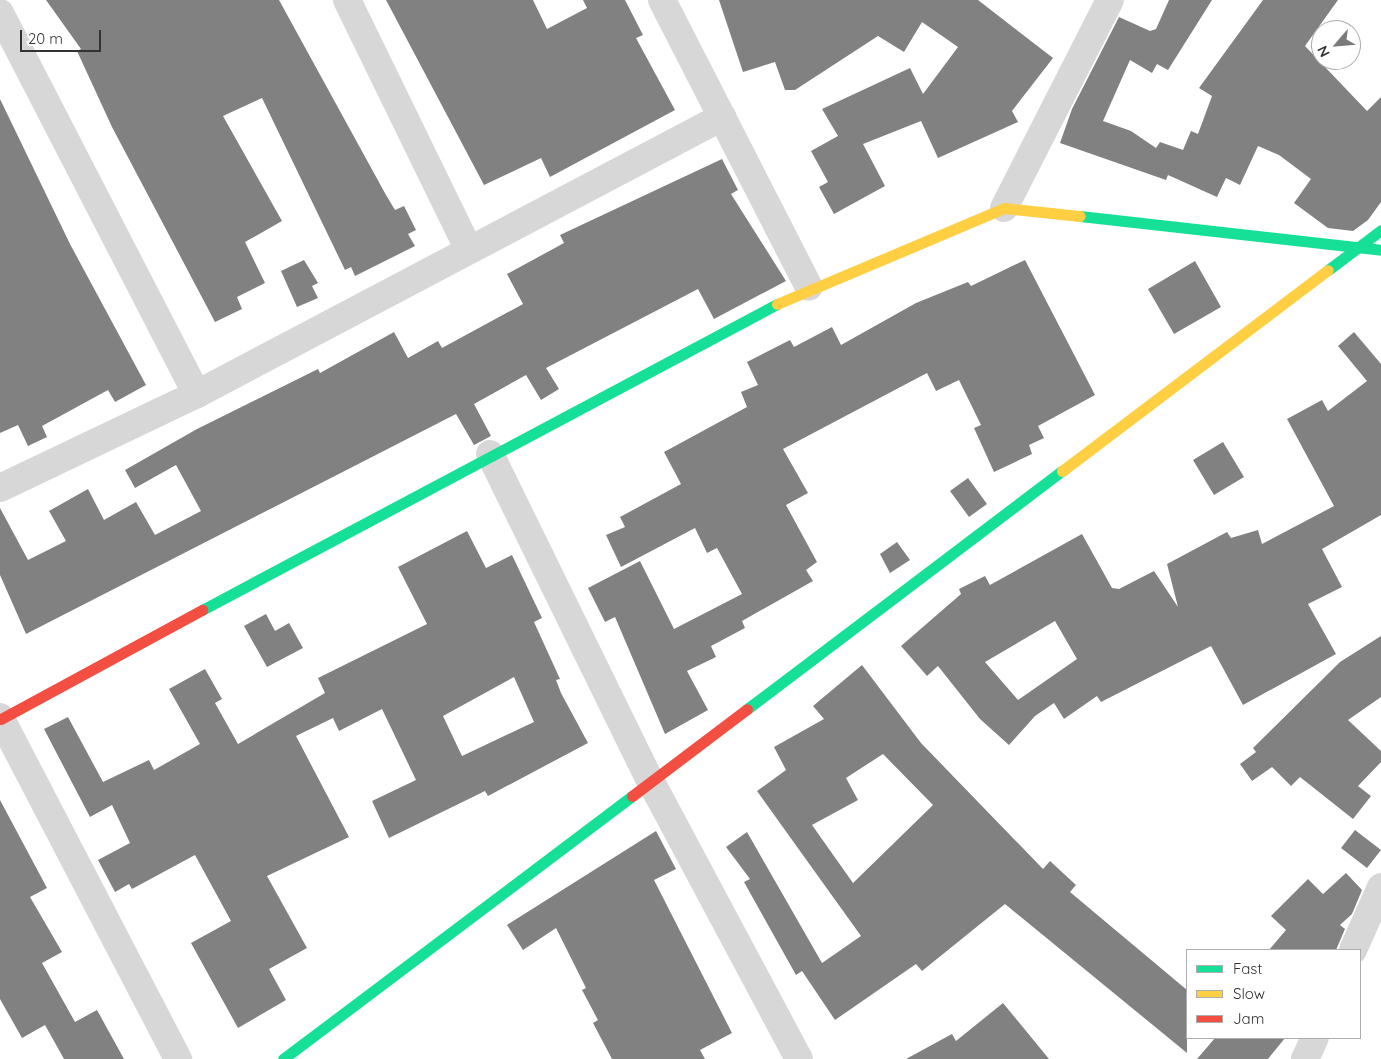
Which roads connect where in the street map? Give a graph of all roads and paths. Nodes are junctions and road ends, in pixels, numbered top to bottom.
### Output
1 (347, 0) edge
2 (662, 0) edge
3 (1110, 0) edge
4 (0, 13) edge
5 (722, 117) junction
6 (1004, 208) junction
7 (1381, 230) edge
8 (1362, 247) junction
9 (469, 250) junction
10 (1381, 250) edge
11 (809, 287) junction
12 (197, 394) junction
13 (490, 454) junction
14 (0, 488) edge
15 (1, 718) edge
16 (650, 780) junction
17 (1381, 887) edge
18 (1353, 949) edge
19 (1315, 1039) edge
20 (178, 1059) edge
21 (283, 1059) edge
22 (799, 1059) edge
23 (1306, 1059) edge

1 - 9 street
2 - 5 street
3 - 6 street
4 - 12 street
5 - 9 street
5 - 11 street
6 - 8 street
6 - 11 street
7 - 8 street
8 - 10 street
8 - 16 street
9 - 12 street
11 - 13 street
12 - 14 street
13 - 15 street
13 - 16 street
15 - 20 street
16 - 21 street
16 - 22 street
17 - 18 street
19 - 23 street

